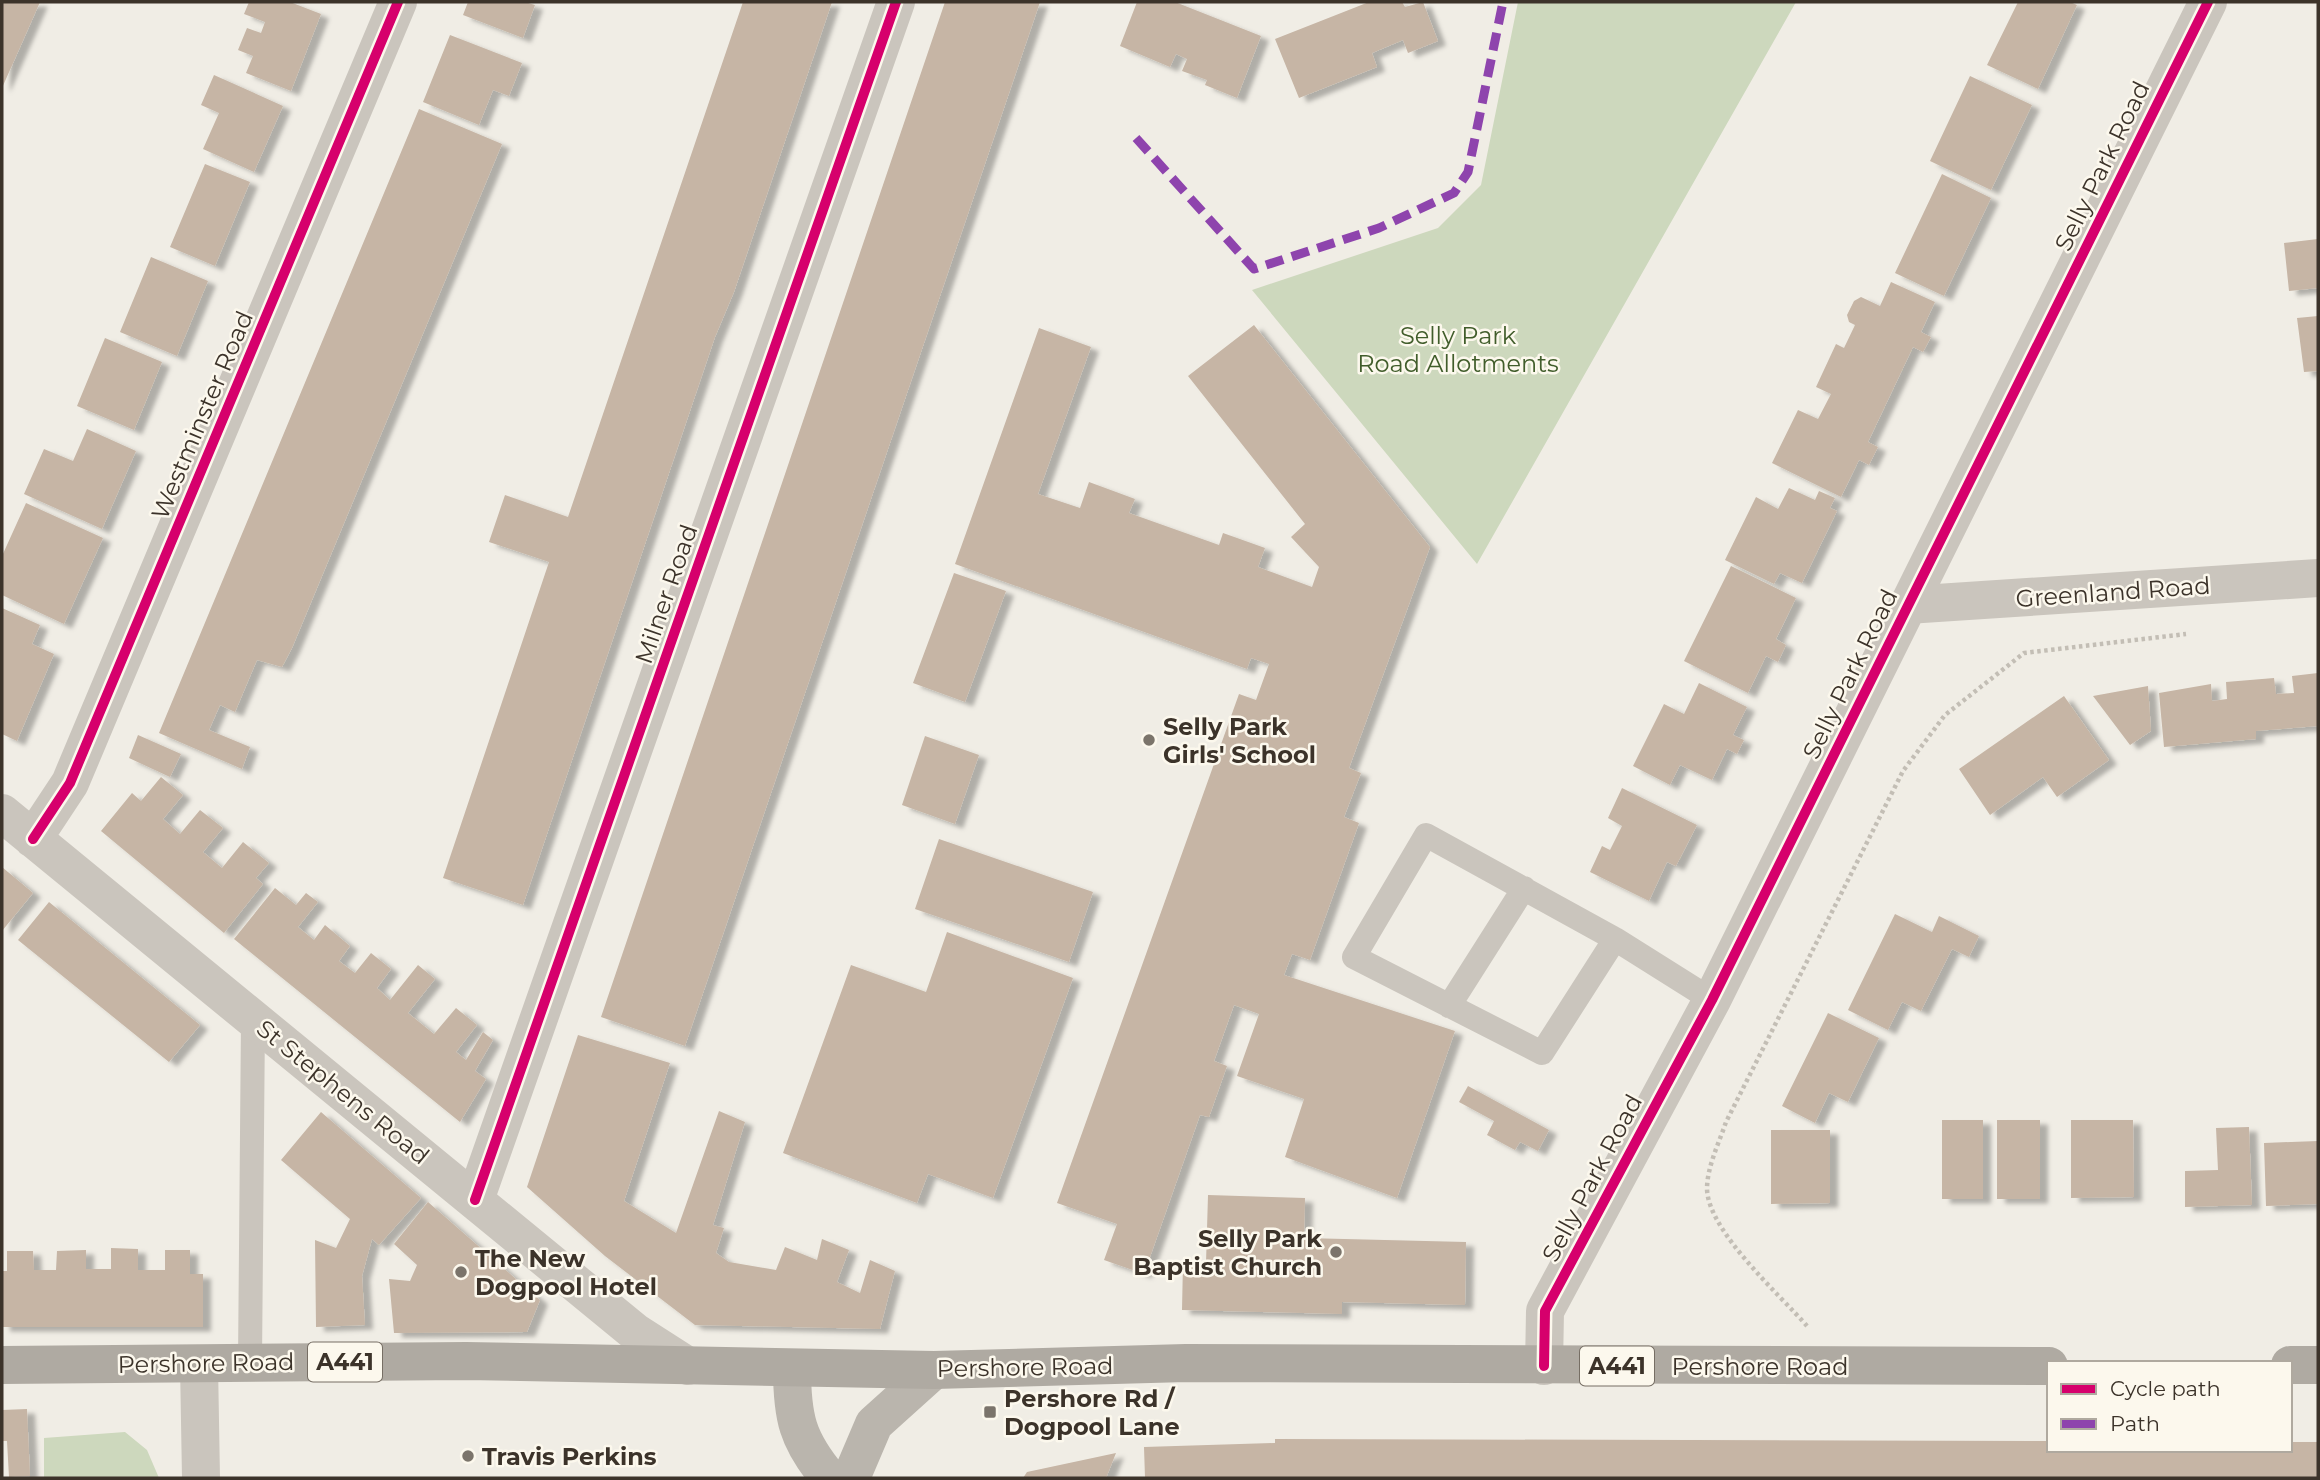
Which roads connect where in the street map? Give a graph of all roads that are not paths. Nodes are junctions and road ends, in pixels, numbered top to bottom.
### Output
1 (398, 2) edge
2 (896, 2) edge
3 (2208, 2) edge
4 (2318, 578) edge
5 (1907, 605) junction
6 (2, 813) edge
7 (33, 839) junction
8 (1524, 888) junction
9 (1615, 939) junction
10 (1712, 1000) junction
11 (1449, 1006) junction
12 (253, 1019) junction
13 (475, 1200) junction
14 (250, 1362) junction
15 (199, 1364) junction
16 (2, 1365) edge
17 (2292, 1365) edge
18 (2318, 1365) edge
19 (688, 1366) junction
20 (1544, 1366) junction
21 (2047, 1366) edge
22 (792, 1368) junction
23 (934, 1370) junction
24 (201, 1478) edge
25 (829, 1478) edge
26 (851, 1478) edge

1 - 7 street, Westminster Road
2 - 13 street, Milner Road
3 - 5 street, Selly Park Road
4 - 5 street, Greenland Road
5 - 10 street, Selly Park Road
6 - 7 street, St Stephens Road
7 - 12 street, St Stephens Road
8 - 9 lane
8 - 11 lane
8 - 11 lane
9 - 10 lane
9 - 11 lane
10 - 20 street, Selly Park Road
12 - 13 street, St Stephens Road
12 - 14 lane
13 - 19 street, St Stephens Road
14 - 15 main road, Pershore Road / A441
14 - 19 main road, Pershore Road / A441
15 - 16 main road, Pershore Road / A441
15 - 24 street
17 - 18 main road
19 - 22 main road, Pershore Road / A441
20 - 21 main road, Pershore Road / A441
20 - 23 main road, Pershore Road / A441
22 - 23 main road, Pershore Road / A441
22 - 25 street
23 - 26 street

